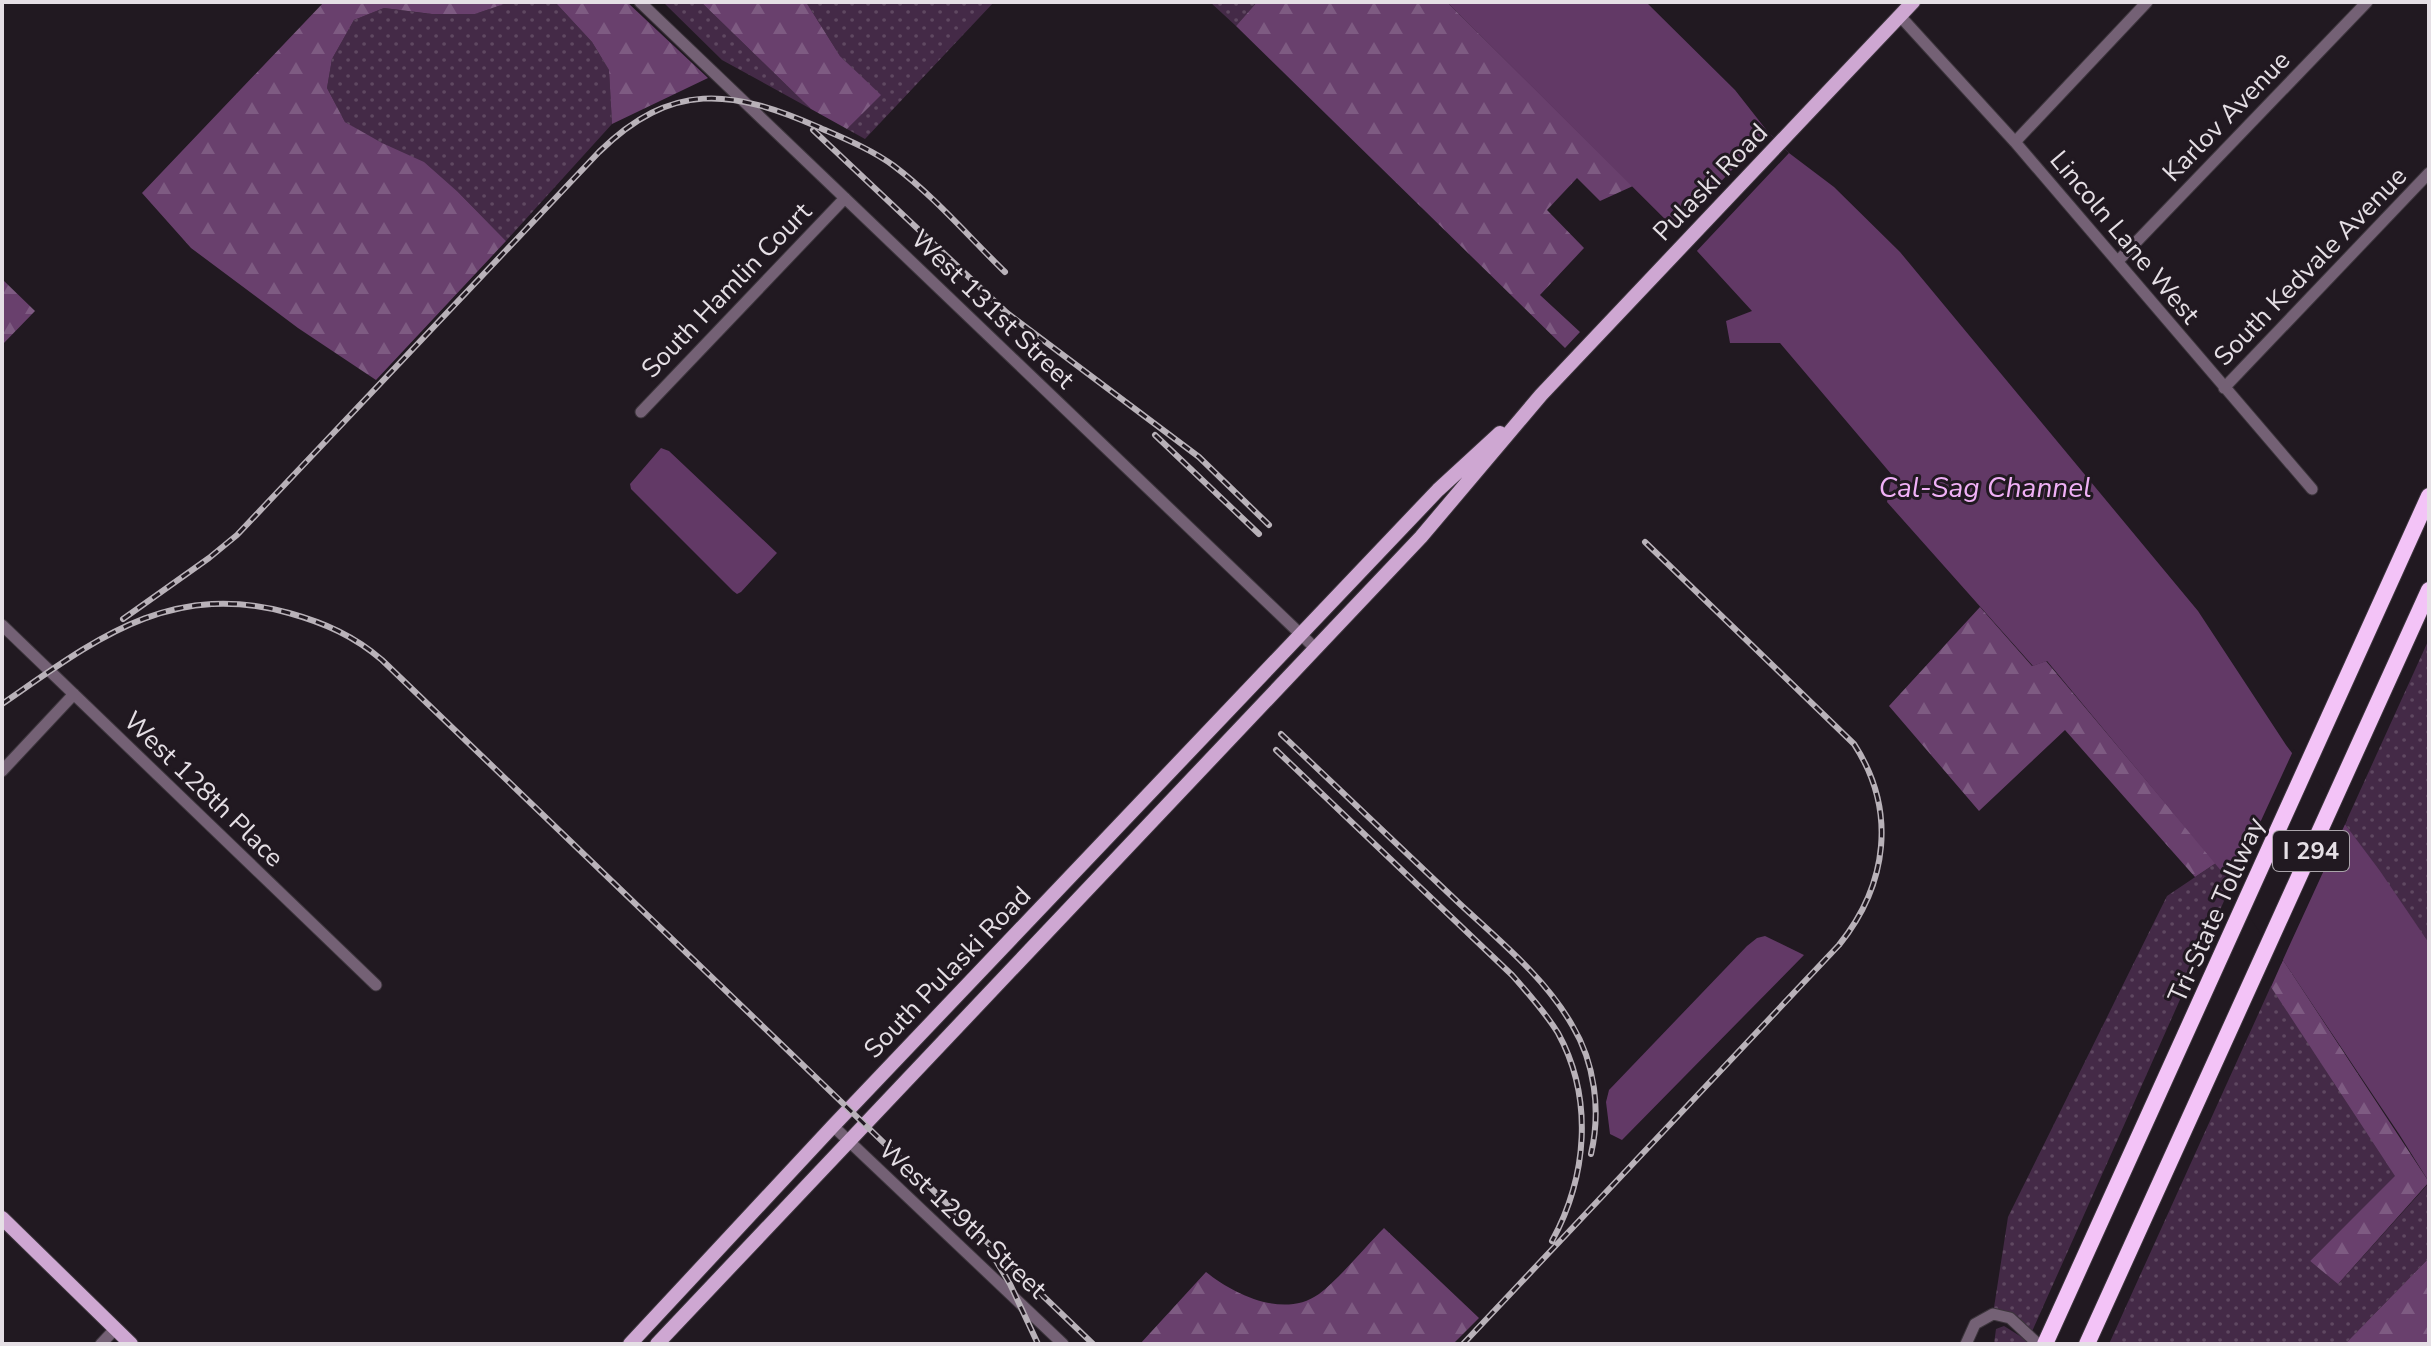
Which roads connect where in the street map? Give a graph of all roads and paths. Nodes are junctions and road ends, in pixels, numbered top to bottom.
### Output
1 (640, 2) edge
2 (1913, 2) edge
3 (2147, 2) edge
4 (2367, 2) edge
5 (1900, 16) junction
6 (2015, 142) junction
7 (2429, 173) edge
8 (845, 198) junction
9 (2118, 261) junction
10 (2224, 388) junction
11 (1541, 395) junction
12 (641, 412) dead end
13 (2312, 489) dead end
14 (2429, 496) edge
15 (2429, 590) edge
16 (2, 625) edge
17 (1301, 635) junction
18 (1315, 648) junction
19 (74, 694) junction
20 (2, 771) edge
21 (376, 985) dead end
22 (833, 1126) junction
23 (849, 1142) junction
24 (2, 1218) edge
25 (115, 1329) junction
26 (101, 1344) edge
27 (131, 1344) edge
28 (630, 1344) edge
29 (657, 1344) edge
30 (1063, 1344) edge
31 (1966, 1344) edge
32 (2038, 1344) edge
33 (2045, 1344) edge
34 (2087, 1344) edge

1 - 8 street, West 131st Street
2 - 5 main road, Pulaski Road
3 - 6 street
4 - 9 street, Karlov Avenue
5 - 6 street, Lincoln Lane West
5 - 11 main road, Pulaski Road
6 - 9 street, Lincoln Lane West
7 - 10 street, South Kedvale Avenue
8 - 12 street, South Hamlin Court
8 - 17 street, West 131st Street
9 - 10 street, Lincoln Lane West
10 - 13 street, Lincoln Lane West
11 - 17 main road, Pulaski Road
11 - 18 main road, Pulaski Road
14 - 33 highway, Tri-State Tollway / I 294
15 - 34 highway, I 294
16 - 19 street, West 128th Place
17 - 18 street, West 131st Street
17 - 22 main road, South Pulaski Road
18 - 23 main road, South Pulaski Road
19 - 20 street
19 - 21 street, West 128th Place
22 - 23 street, West 129th Street
22 - 28 main road, South Pulaski Road
23 - 29 main road, South Pulaski Road
23 - 30 street, West 129th Street
24 - 25 main road
25 - 26 street
25 - 27 main road
31 - 32 street

